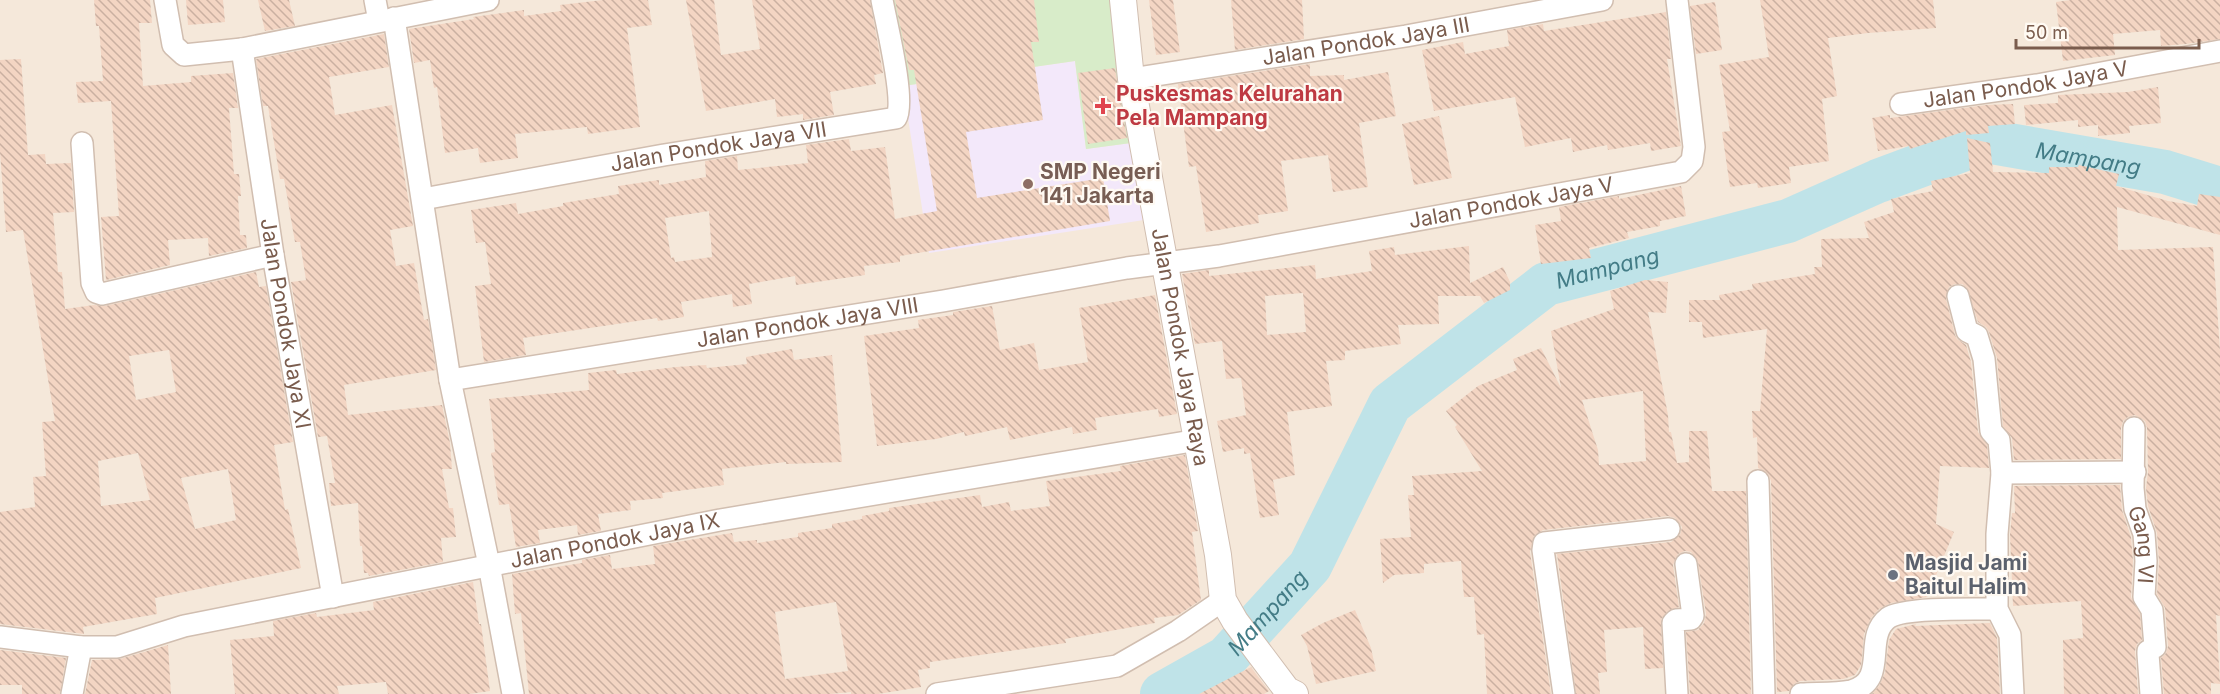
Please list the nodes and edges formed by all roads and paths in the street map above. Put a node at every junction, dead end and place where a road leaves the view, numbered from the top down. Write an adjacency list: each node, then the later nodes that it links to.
1 (165, 0): 9 (street)
2 (375, 0): 8 (street)
3 (488, 0): 8 (street)
4 (882, 0): 14 (street, Jalan Pondok Jaya VII)
5 (1122, 0): 11 (street, Jalan Pondok Jaya Raya)
6 (1602, 0): 11 (street, Jalan Pondok Jaya III)
7 (1677, 0): 16 (street, Jalan Pondok Jaya V)
8 (386, 20): 9 (street); 14 (street)
9 (243, 49): 15 (street, Jalan Pondok Jaya XI)
10 (2220, 51): 12 (street, Jalan Pondok Jaya V)
11 (1131, 79): 16 (street, Jalan Pondok Jaya Raya)
12 (1901, 104)
13 (82, 143): 15 (street)
14 (423, 199): 18 (street)
15 (273, 255): 27 (street, Jalan Pondok Jaya XI)
16 (1164, 263): 18 (street, Jalan Pondok Jaya VIII); 20 (street, Jalan Pondok Jaya Raya)
17 (1958, 296): 22 (street)
18 (450, 380): 26 (street)
19 (2134, 428): 21 (street, Gang VI)
20 (1198, 440): 26 (street, Jalan Pondok Jaya IX); 29 (street, Jalan Pondok Jaya Raya)
21 (2135, 472): 22 (street); 41 (street, Gang VI)
22 (2002, 473): 28 (street)
23 (1758, 481): 38 (street)
24 (1669, 529): 36 (street)
25 (1686, 564): 37 (street)
26 (489, 565): 27 (street, Jalan Pondok Jaya IX); 33 (street)
27 (333, 597): 31 (street, Jalan Pondok Jaya IX)
28 (1997, 609): 39 (street); 40 (street)
29 (1229, 610): 34 (street); 35 (street)
30 (0, 637): 31 (street, Jalan Pondok Jaya IX)
31 (81, 647): 32 (street)
32 (72, 694)
33 (513, 694)
34 (937, 694)
35 (1295, 694)
36 (1564, 694)
37 (1677, 694)
38 (1764, 694)
39 (1801, 694)
40 (2013, 694)
41 (2151, 694)

